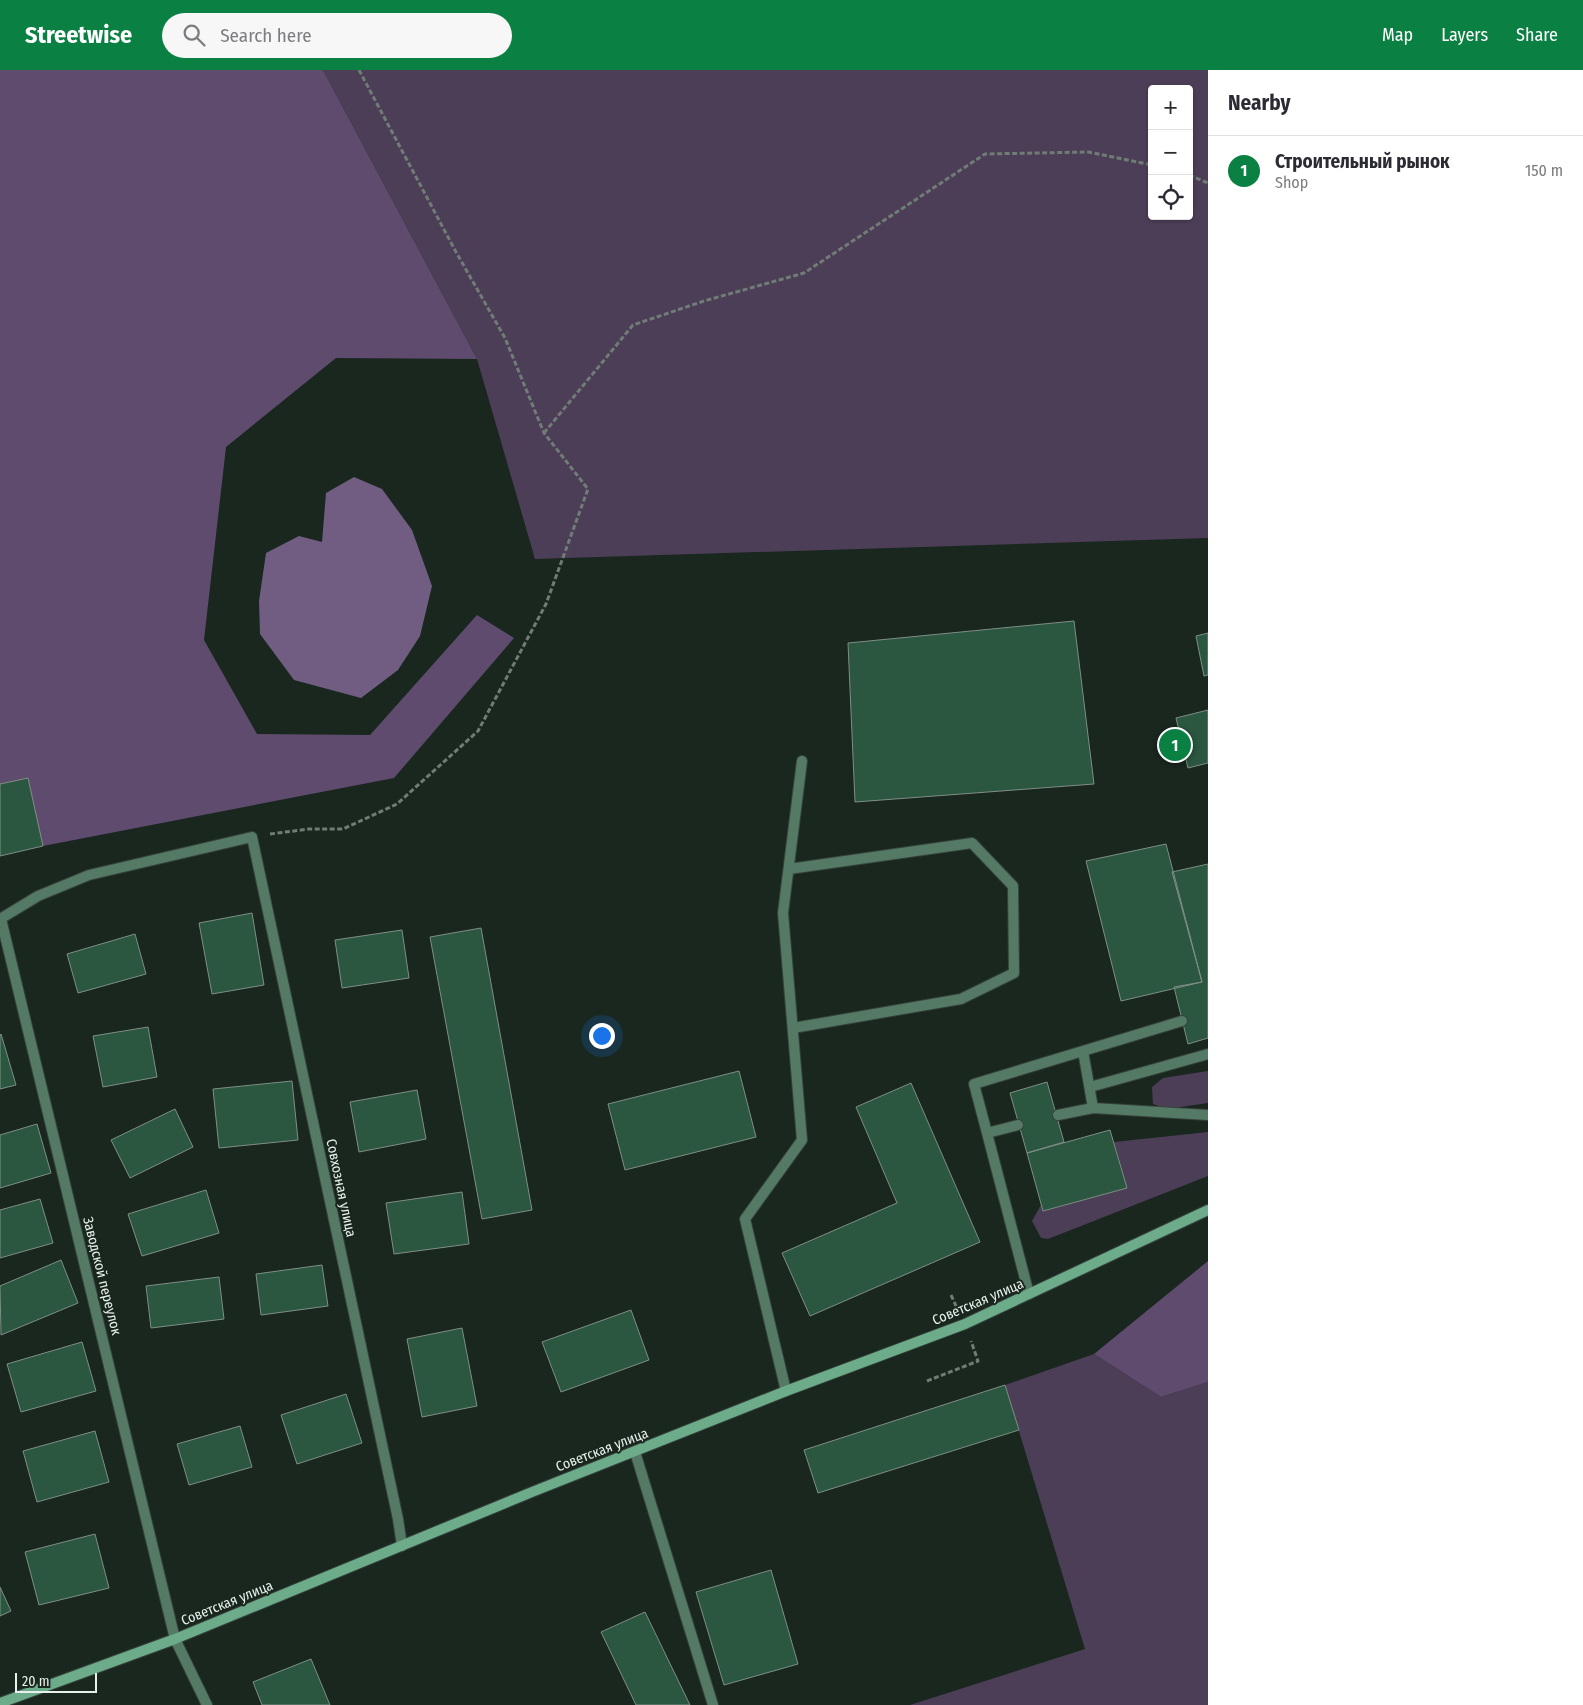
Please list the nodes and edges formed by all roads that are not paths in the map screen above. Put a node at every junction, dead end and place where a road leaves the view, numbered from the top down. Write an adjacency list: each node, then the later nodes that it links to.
1 (802, 761): 2 (street)
2 (789, 868): 5 (street); 5 (street)
3 (1, 919): 18 (street, Совхозная улица); 19 (street, Заводской переулок)
4 (1182, 1020): 6 (street)
5 (793, 1028): 16 (street)
6 (1083, 1051): 8 (street); 13 (street)
7 (1208, 1054): 8 (street)
8 (1090, 1088): 9 (street)
9 (1094, 1108): 10 (street); 11 (street)
10 (1058, 1115)
11 (1208, 1115)
12 (1018, 1125): 13 (street)
13 (987, 1133): 15 (street)
14 (1208, 1210): 15 (main road, Советская улица)
15 (1029, 1294): 16 (main road, Советская улица)
16 (786, 1391): 17 (main road, Советская улица)
17 (635, 1452): 18 (main road, Советская улица); 22 (street)
18 (402, 1546): 19 (main road, Советская улица)
19 (175, 1640): 20 (main road, Советская улица); 21 (street, Заводской переулок)
20 (0, 1703)
21 (207, 1705)
22 (712, 1705)

